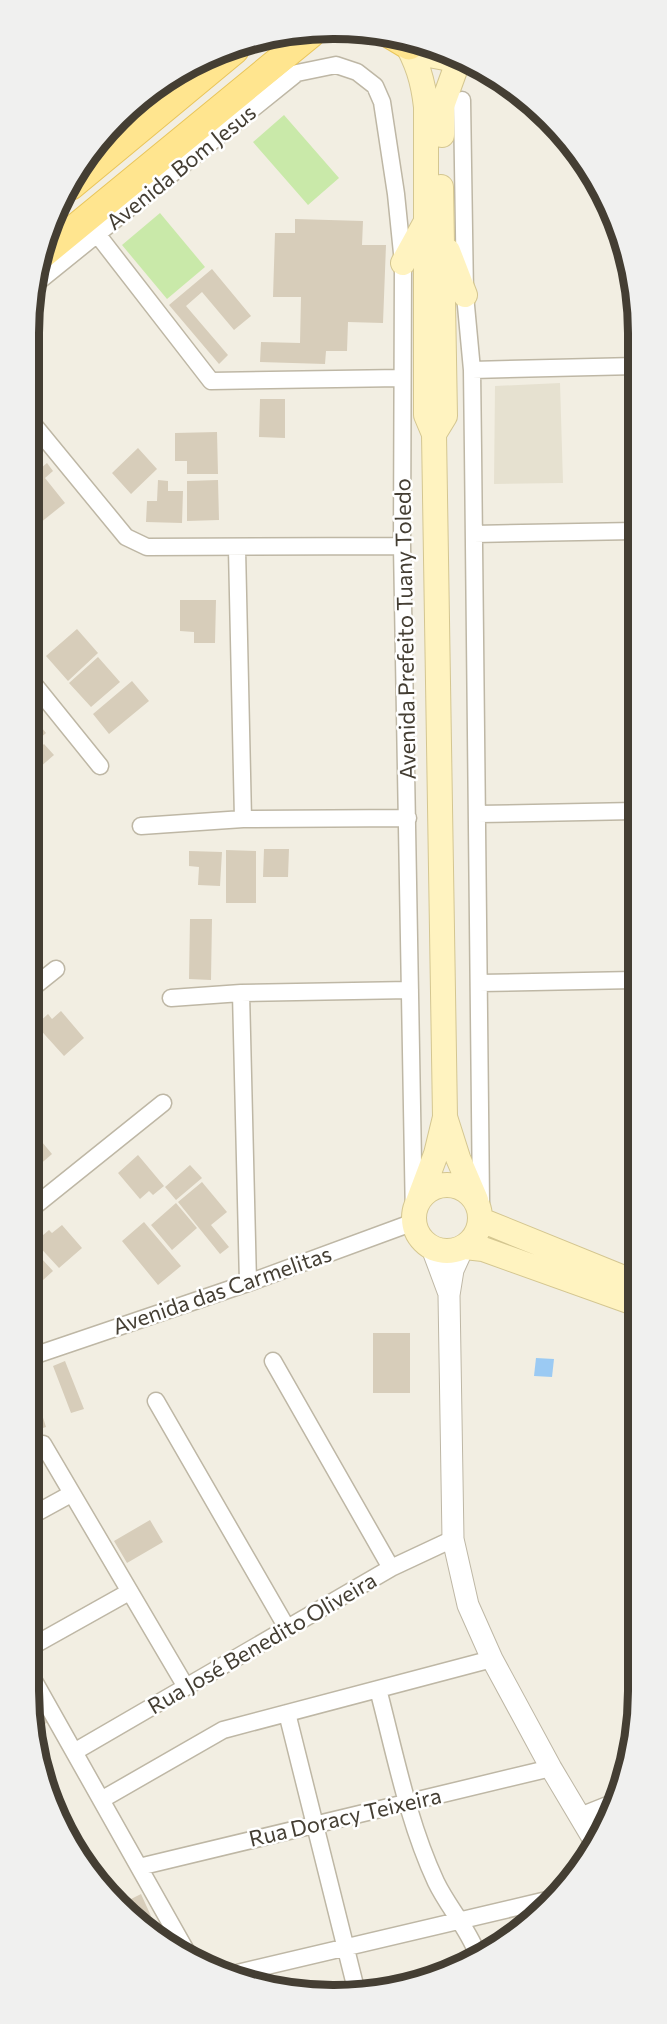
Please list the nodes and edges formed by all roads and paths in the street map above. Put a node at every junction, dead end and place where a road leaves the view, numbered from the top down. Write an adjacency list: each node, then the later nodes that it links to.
1 (302, 41): 11 (main road)
2 (407, 48): 8 (main road)
3 (224, 60): 7 (main road)
4 (336, 65): 10 (street, Avenida Bom Jesus); 12 (street, Avenida Prefeito Tuany Toledo)
5 (457, 66): 8 (main road)
6 (462, 100): 14 (street)
7 (87, 173)
8 (433, 189): 9 (main road, Avenida Prefeito Tuany Toledo)
9 (434, 231): 12 (main road); 14 (main road); 38 (main road, Avenida Prefeito Tuany Toledo)
10 (97, 234): 13 (street, Avenida Bom Jesus); 17 (street)
11 (53, 246)
12 (403, 263): 17 (street, Avenida Prefeito Tuany Toledo)
13 (45, 276)
14 (465, 295): 16 (street)
15 (628, 366): 16 (street)
16 (472, 370): 20 (street)
17 (401, 378): 21 (street, Avenida Prefeito Tuany Toledo)
18 (39, 431): 22 (street)
19 (628, 531): 20 (street)
20 (474, 534): 26 (street)
21 (402, 546): 22 (street); 27 (street, Avenida Prefeito Tuany Toledo)
22 (237, 549): 28 (street)
23 (39, 690): 24 (street)
24 (100, 766)
25 (628, 811): 26 (street)
26 (478, 814): 33 (street)
27 (408, 818): 28 (street); 34 (street, Avenida Prefeito Tuany Toledo)
28 (243, 819): 29 (street)
29 (141, 826)
30 (56, 969): 32 (street)
31 (628, 980): 33 (street)
32 (39, 983)
33 (479, 983): 40 (street)
34 (410, 990): 35 (street); 41 (street, Avenida Prefeito Tuany Toledo)
35 (241, 993): 36 (street); 45 (street)
36 (171, 998)
37 (163, 1103): 39 (street)
38 (445, 1117): 40 (main road, Avenida Prefeito Tuany Toledo); 41 (main road, Avenida Prefeito Tuany Toledo)
39 (39, 1202)
40 (479, 1212): 41 (main road); 42 (main road); 44 (main road)
41 (415, 1214): 43 (main road); 45 (street, Avenida das Carmelitas)
42 (464, 1247): 43 (main road); 46 (street); 47 (main road)
43 (432, 1248): 46 (street)
44 (628, 1279)
45 (248, 1283): 48 (street, Avenida das Carmelitas)
46 (449, 1295): 54 (street)
47 (628, 1301)
48 (39, 1354)
49 (273, 1361): 55 (street)
50 (156, 1401): 57 (street)
51 (43, 1444): 52 (street)
52 (71, 1494): 53 (street); 56 (street)
53 (39, 1512)
54 (453, 1539): 55 (street, Rua José Benedito Oliveira); 59 (street)
55 (392, 1568): 57 (street, Rua José Benedito Oliveira)
56 (129, 1592): 58 (street); 60 (street)
57 (287, 1628): 60 (street, Rua José Benedito Oliveira)
58 (39, 1642)
59 (492, 1659): 62 (street); 65 (street)
60 (186, 1687): 64 (street, Rua José Benedito Oliveira)
61 (39, 1689): 64 (street)
62 (378, 1689): 63 (street); 67 (street)
63 (287, 1713): 66 (street); 70 (street)
64 (75, 1752): 66 (street)
65 (551, 1768): 67 (street, Rua Doracy Teixeira); 69 (street)
66 (101, 1800): 72 (street)
67 (407, 1802): 70 (street, Rua Doracy Teixeira); 74 (street)
68 (605, 1806): 69 (street)
69 (580, 1816): 71 (street)
70 (315, 1824): 72 (street, Rua Doracy Teixeira); 76 (street)
71 (591, 1835)
72 (139, 1867): 75 (street)
73 (539, 1902): 74 (street)
74 (458, 1920): 76 (street); 77 (street)
75 (182, 1943)
76 (345, 1948): 78 (street); 79 (street)
77 (475, 1949)
78 (245, 1971)
79 (355, 1984)

